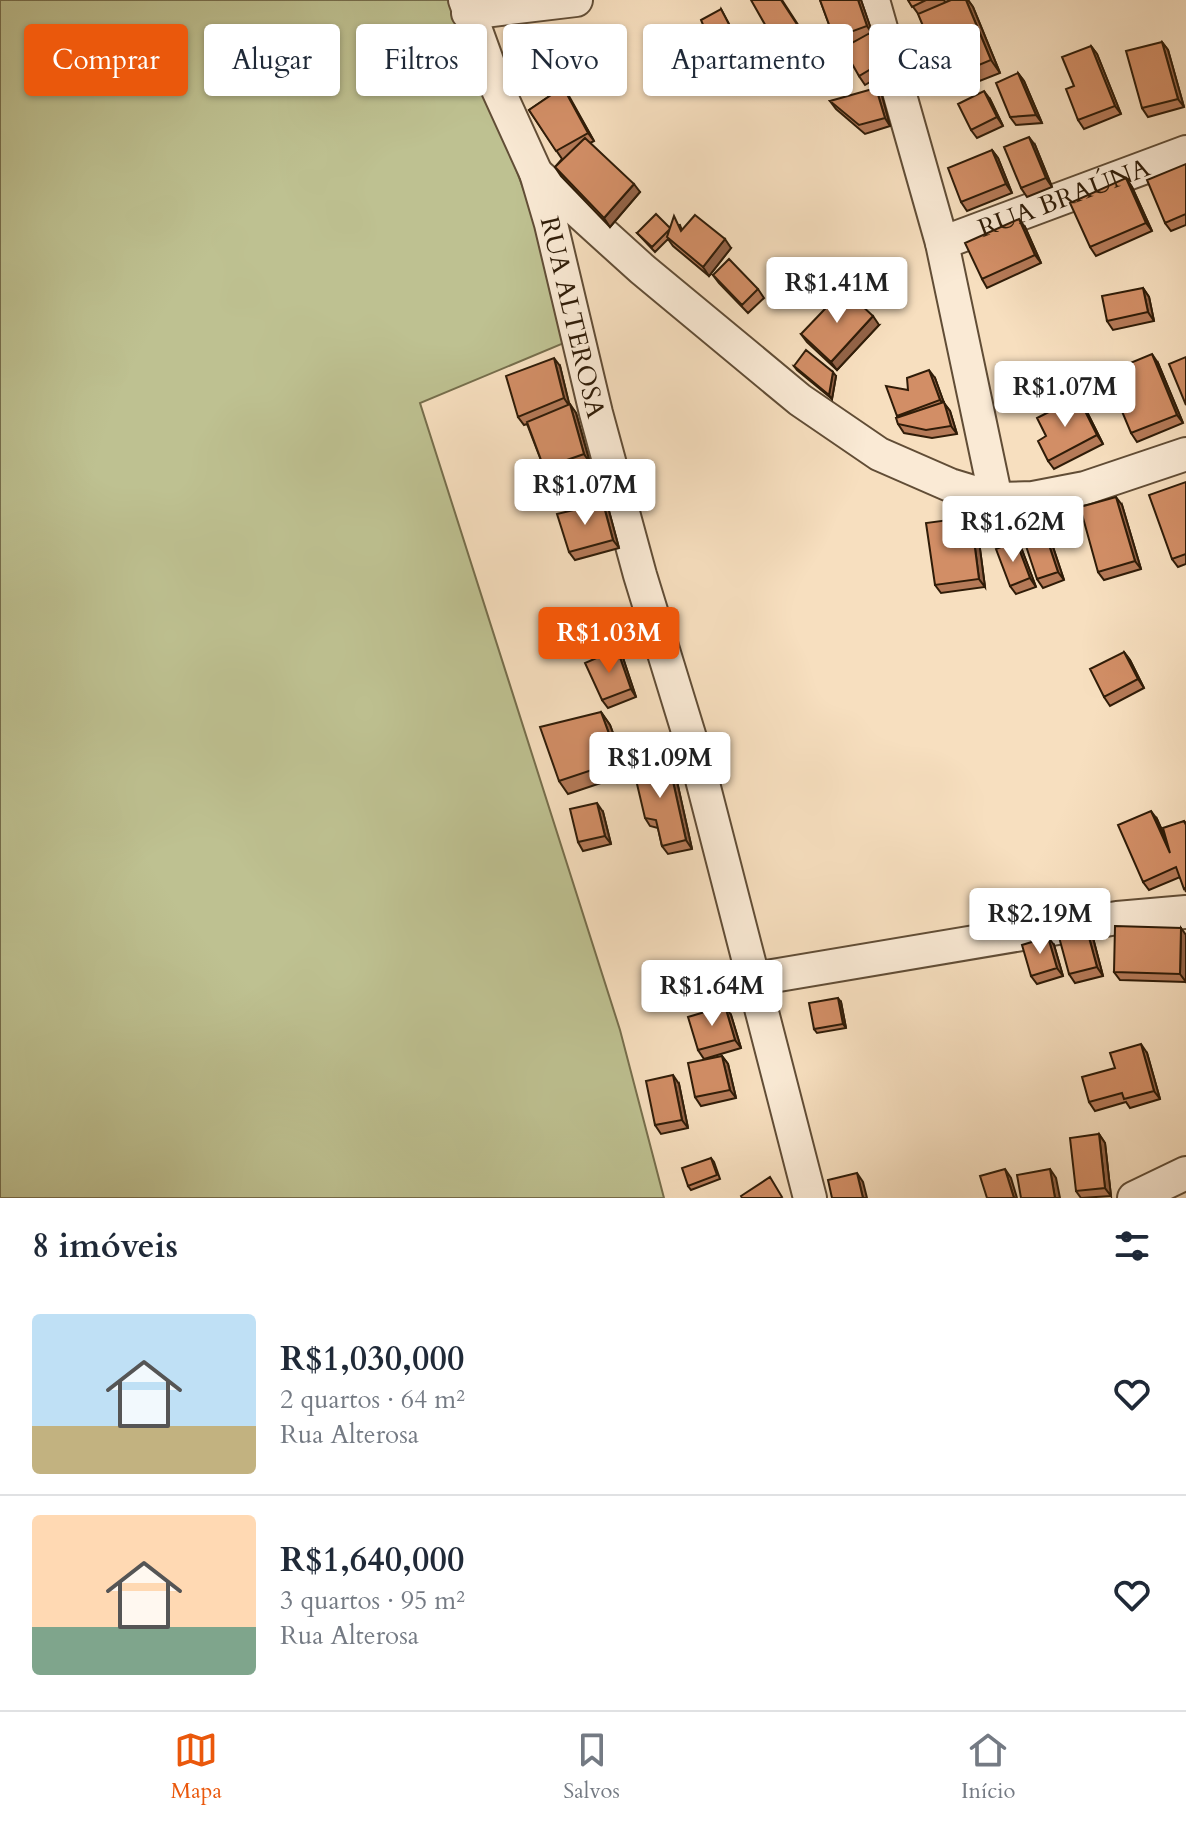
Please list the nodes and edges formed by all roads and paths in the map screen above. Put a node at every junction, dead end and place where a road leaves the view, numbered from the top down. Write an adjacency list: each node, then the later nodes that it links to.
1 (576, 0): 3 (street)
2 (873, 0): 6 (street)
3 (467, 6): 5 (street, RUA ALTEROSA)
4 (1186, 152): 6 (street, RUA BRAÚNA)
5 (536, 173): 8 (street); 10 (street, RUA ALTEROSA)
6 (942, 243): 8 (street)
7 (1186, 454): 8 (street)
8 (996, 499)
9 (1186, 912): 10 (street)
10 (754, 979): 12 (street, RUA ALTEROSA)
11 (1186, 1173): 13 (street)
12 (810, 1198)
13 (1134, 1198)

